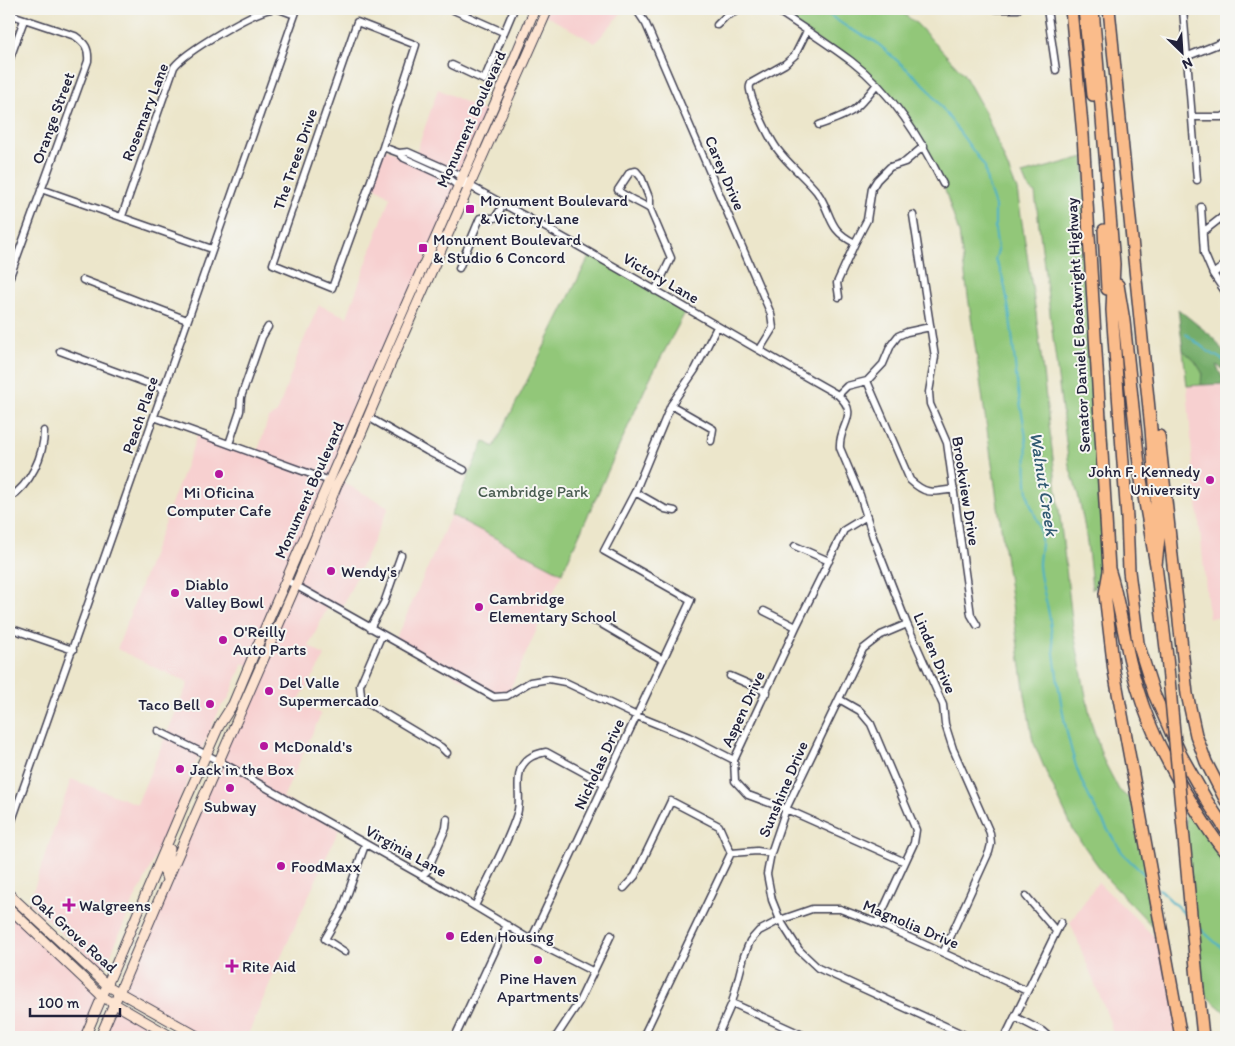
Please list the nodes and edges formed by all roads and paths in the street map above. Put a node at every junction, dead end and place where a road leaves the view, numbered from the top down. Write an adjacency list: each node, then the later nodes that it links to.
1 (271, 9): 47 (street, Rosemary Lane)
2 (279, 9): 18 (street)
3 (451, 9): 23 (street)
4 (514, 9): 23 (street)
5 (535, 9): 36 (main road, Monument Boulevard)
6 (548, 9): 40 (main road, Monument Boulevard)
7 (636, 9): 66 (street, Carey Drive)
8 (742, 9): 21 (street)
9 (775, 9): 22 (street)
10 (996, 9): 11 (street)
11 (1018, 9)
12 (1047, 9): 28 (street)
13 (1071, 9): 88 (highway, Senator Daniel E Boatwright Highway)
14 (1084, 9): 61 (highway)
15 (1093, 9): 51 (highway)
16 (1109, 9): 60 (highway)
17 (1183, 9): 25 (street)
18 (296, 12): 50 (street, Peach Place)
19 (9, 14): 20 (street, Orange Street)
20 (24, 20): 26 (street); 41 (street, Orange Street)
21 (717, 25)
22 (807, 31): 29 (street); 49 (street)
23 (503, 32): 27 (street)
24 (1226, 41): 25 (street)
25 (1188, 56): 31 (street)
26 (9, 61)
27 (452, 65)
28 (1056, 70)
29 (876, 84): 32 (street); 33 (street)
30 (1226, 115): 31 (street)
31 (1192, 117): 37 (street)
32 (819, 125)
33 (924, 146): 38 (street); 49 (street)
34 (383, 147): 34 (street, The Trees Drive); 35 (street)
35 (398, 153): 36 (street); 39 (street)
36 (462, 176): 39 (main road, Monument Boulevard); 40 (street)
37 (1197, 180)
38 (943, 184)
39 (458, 186): 40 (street); 78 (main road, Monument Boulevard)
40 (470, 186): 42 (street, Victory Lane); 72 (main road, Monument Boulevard)
41 (42, 188): 47 (street); 55 (street, Orange Street)
42 (504, 204): 53 (street); 57 (street, Victory Lane)
43 (1201, 207): 48 (street)
44 (650, 209): 44 (street); 57 (street)
45 (1226, 214): 48 (street)
46 (913, 215): 64 (street, Brookview Drive)
47 (122, 216): 50 (street)
48 (1203, 232): 54 (street)
49 (854, 243): 59 (street)
50 (212, 249): 62 (street, Peach Place)
51 (1114, 264): 61 (highway); 87 (highway)
52 (1226, 264): 54 (street)
53 (459, 268)
54 (1213, 274): 58 (street)
55 (9, 279)
56 (83, 280): 62 (street)
57 (655, 291): 63 (street, Victory Lane)
58 (1226, 293)
59 (839, 297)
60 (1139, 306): 87 (highway); 112 (highway)
61 (1112, 310): 117 (highway)
62 (187, 320): 69 (street, Peach Place)
63 (717, 327): 66 (street, Victory Lane); 71 (street)
64 (930, 327): 68 (street); 79 (street, Brookview Drive)
65 (268, 328): 76 (street)
66 (760, 350): 70 (street, Victory Lane)
67 (60, 351): 69 (street)
68 (867, 381): 70 (street); 79 (street)
69 (163, 389): 73 (street, Peach Place)
70 (838, 395): 83 (street, Linden Drive)
71 (671, 405): 75 (street); 80 (street)
72 (368, 417): 77 (street); 90 (main road, Monument Boulevard)
73 (154, 418): 76 (street); 99 (street, Peach Place)
74 (44, 431): 81 (street)
75 (711, 441)
76 (229, 444): 78 (street)
77 (464, 470)
78 (330, 481): 89 (main road, Monument Boulevard)
79 (954, 489): 94 (street, Brookview Drive)
80 (635, 492): 82 (street); 100 (street, Nicholas Drive)
81 (9, 498)
82 (675, 511)
83 (866, 516): 86 (street, Aspen Drive); 93 (street, Linden Drive)
84 (794, 546): 86 (street)
85 (401, 555): 97 (street)
86 (829, 561): 95 (street, Aspen Drive)
87 (1156, 565): 162 (highway, bridge)
88 (1109, 569): 121 (highway, Senator Daniel E Boatwright Highway); 161 (highway)
89 (286, 580): 90 (street); 107 (main road, Monument Boulevard)
90 (296, 585): 97 (street); 109 (main road, Monument Boulevard)
91 (764, 611): 95 (street)
92 (581, 618): 100 (street)
93 (907, 624): 103 (street, Sunshine Drive); 139 (street, Linden Drive)
94 (977, 624)
95 (796, 627): 102 (street, Aspen Drive)
96 (9, 628): 99 (street)
97 (370, 628): 98 (street)
98 (382, 634): 104 (street); 106 (street)
99 (73, 650): 116 (street, Peach Place)
100 (663, 660): 104 (street, Nicholas Drive)
101 (730, 676): 102 (street)
102 (766, 692): 108 (street, Aspen Drive)
103 (839, 699): 113 (street, Sunshine Drive); 123 (street)
104 (637, 716): 108 (street); 110 (street, Nicholas Drive)
105 (158, 731): 107 (street, Virginia Lane)
106 (447, 753)
107 (207, 755): 109 (street, Virginia Lane); 111 (main road, Monument Boulevard)
108 (734, 760): 113 (street, Aspen Drive)
109 (219, 761): 115 (main road, Monument Boulevard); 119 (street, Virginia Lane)
110 (605, 784): 129 (street); 137 (street, Nicholas Drive)
111 (185, 802): 115 (main road); 118 (main road, Monument Boulevard)
112 (1226, 802)
113 (786, 809): 122 (street, Sunshine Drive); 123 (street, Aspen Drive)
114 (447, 820): 124 (street)
115 (191, 825): 125 (main road, Monument Boulevard)
116 (9, 829)
117 (1226, 830)
118 (172, 834): 125 (main road); 141 (main road, Monument Boulevard)
119 (365, 845): 124 (street, Virginia Lane); 138 (street)
120 (731, 853): 122 (street); 126 (street); 155 (street)
121 (1226, 853)
122 (771, 854): 131 (street, Sunshine Drive)
123 (905, 862): 133 (street)
124 (422, 876): 129 (street, Virginia Lane)
125 (167, 880): 143 (main road, Monument Boulevard)
126 (624, 888)
127 (9, 894): 141 (main road, Oak Grove Road)
128 (1026, 896): 135 (street)
129 (476, 906): 134 (street, Virginia Lane)
130 (9, 908): 144 (main road, Oak Grove Road)
131 (780, 920): 133 (street, Magnolia Drive); 145 (street); 158 (street, Sunshine Drive)
132 (1061, 922): 135 (street)
133 (876, 923): 139 (street, Magnolia Drive)
134 (507, 925): 137 (street, Virginia Lane); 153 (street)
135 (1056, 932): 142 (street)
136 (611, 934): 140 (street)
137 (531, 940): 140 (street, Virginia Lane)
138 (345, 952)
139 (943, 953): 142 (street, Magnolia Drive)
140 (592, 971): 154 (street)
141 (108, 986): 143 (main road, Oak Grove Road); 144 (main road, Monument Boulevard)
142 (1027, 991): 147 (street)
143 (120, 992): 146 (main road, Monument Boulevard); 152 (main road, Oak Grove Road)
144 (103, 997): 146 (main road, Oak Grove Road); 149 (main road, Monument Boulevard)
145 (732, 1003): 148 (street); 156 (street)
146 (114, 1005): 150 (main road, Monument Boulevard); 151 (main road, Oak Grove Road)
147 (1015, 1017): 159 (street); 160 (street)
148 (795, 1035): 157 (street)
149 (85, 1037)
150 (100, 1037)
151 (172, 1037)
152 (199, 1037)
153 (455, 1037)
154 (556, 1037)
155 (643, 1037)
156 (717, 1037)
157 (807, 1037)
158 (969, 1037)
159 (1005, 1037)
160 (1049, 1037)
161 (1181, 1037)
162 (1203, 1037)

